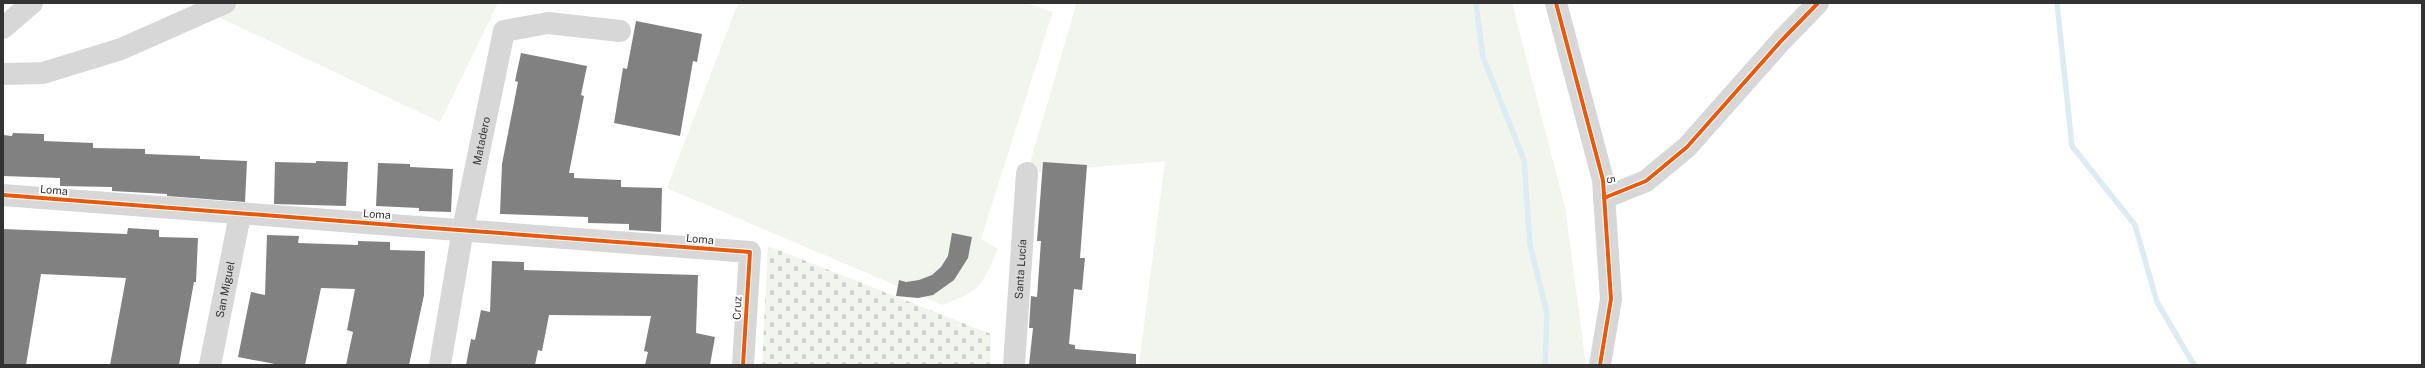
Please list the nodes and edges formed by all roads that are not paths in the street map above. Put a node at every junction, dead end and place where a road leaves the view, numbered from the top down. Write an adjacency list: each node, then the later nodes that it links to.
1 (32, 3): 5 (street)
2 (225, 3): 7 (street)
3 (1556, 3): 10 (street, 5)
4 (1818, 3): 10 (street)
5 (3, 28)
6 (620, 31): 12 (street, Matadero)
7 (3, 74)
8 (1027, 173): 17 (street, Santa Lucía)
9 (3, 195): 11 (street, Loma)
10 (1604, 198): 18 (street, 5)
11 (240, 215): 12 (street, Loma); 14 (street, San Miguel)
12 (463, 229): 13 (street, Loma); 15 (street, Matadero)
13 (750, 252): 16 (street, Cruz)
14 (210, 365)
15 (440, 365)
16 (743, 365)
17 (1014, 365)
18 (1600, 365)

